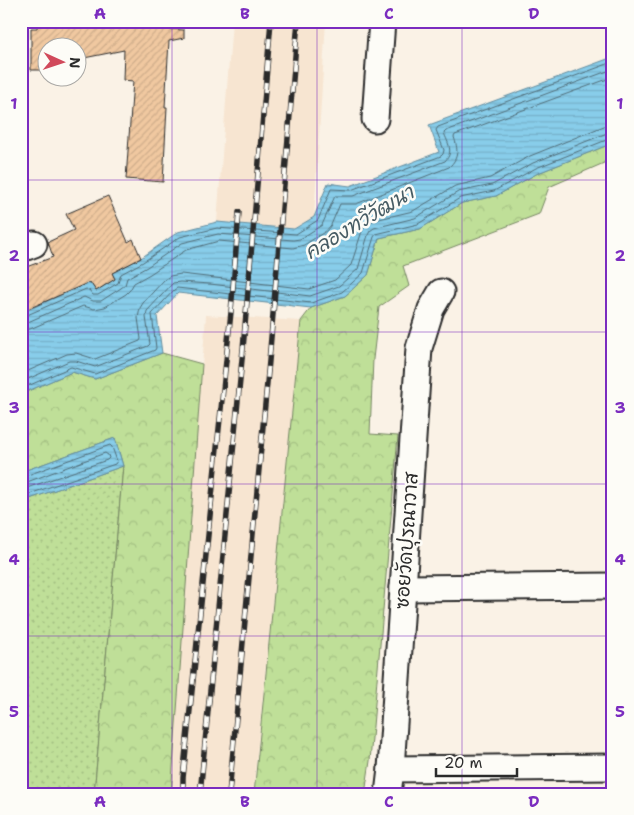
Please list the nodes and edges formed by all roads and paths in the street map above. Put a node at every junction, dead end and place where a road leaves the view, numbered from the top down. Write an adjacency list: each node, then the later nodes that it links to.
1 (382, 21): 2 (street)
2 (375, 119)
3 (441, 292): 5 (street, ซอยวัดปุรณาวาส)
4 (613, 586): 5 (street)
5 (403, 588): 7 (street, ซอยวัดปุรณาวาส)
6 (613, 767): 7 (street)
7 (391, 769): 8 (street, ซอยวัดปุรณาวาส)
8 (388, 794)

